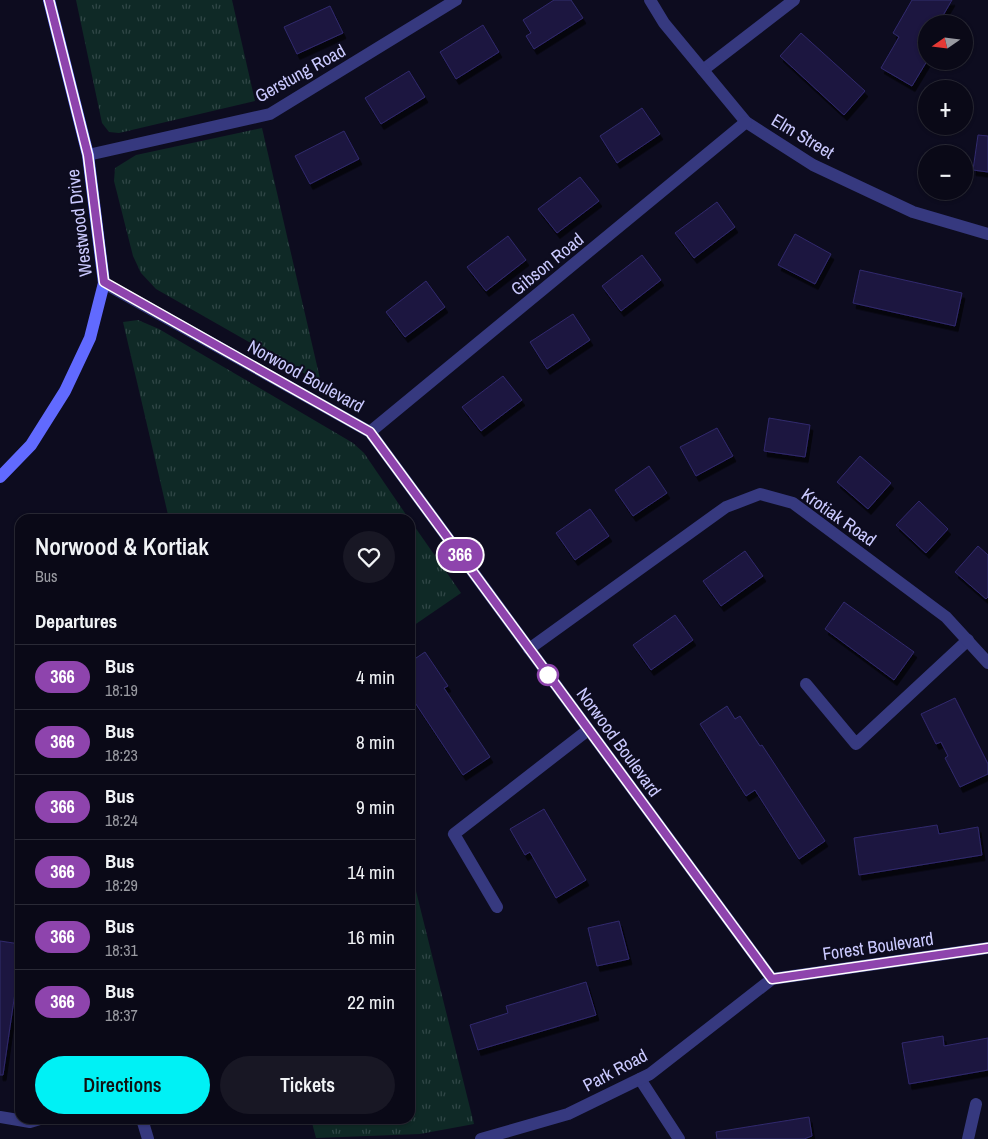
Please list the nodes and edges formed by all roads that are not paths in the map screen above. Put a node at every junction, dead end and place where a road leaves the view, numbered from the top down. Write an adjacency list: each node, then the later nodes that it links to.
1 (49, 0): 7 (street, Westwood Drive)
2 (456, 0): 7 (street, Gerstung Road)
3 (650, 0): 5 (street, Elm Street)
4 (794, 0): 5 (street)
5 (703, 70): 6 (street, Elm Street)
6 (746, 122): 8 (street, Elm Street); 10 (street, Gibson Road)
7 (88, 155): 9 (street, Westwood Drive)
8 (988, 234)
9 (104, 282): 10 (street, Norwood Boulevard); 11 (street, Westwood Drive)
10 (370, 432): 13 (street, Norwood Boulevard)
11 (0, 477)
12 (968, 640): 13 (street, Krotiak Road); 14 (street, Krotiak Road); 15 (street)
13 (529, 649): 16 (street, Norwood Boulevard)
14 (988, 663)
15 (806, 684)
16 (588, 730): 17 (street); 19 (street, Norwood Boulevard)
17 (497, 907)
18 (988, 948): 19 (street, Forest Boulevard)
19 (772, 979): 20 (street, Park Road)
20 (640, 1079): 26 (street, Park Road); 27 (street)
21 (976, 1104): 28 (street)
22 (0, 1117): 23 (street)
23 (15, 1120)
24 (144, 1124): 25 (street)
25 (148, 1139)
26 (484, 1139)
27 (679, 1139)
28 (968, 1139)

